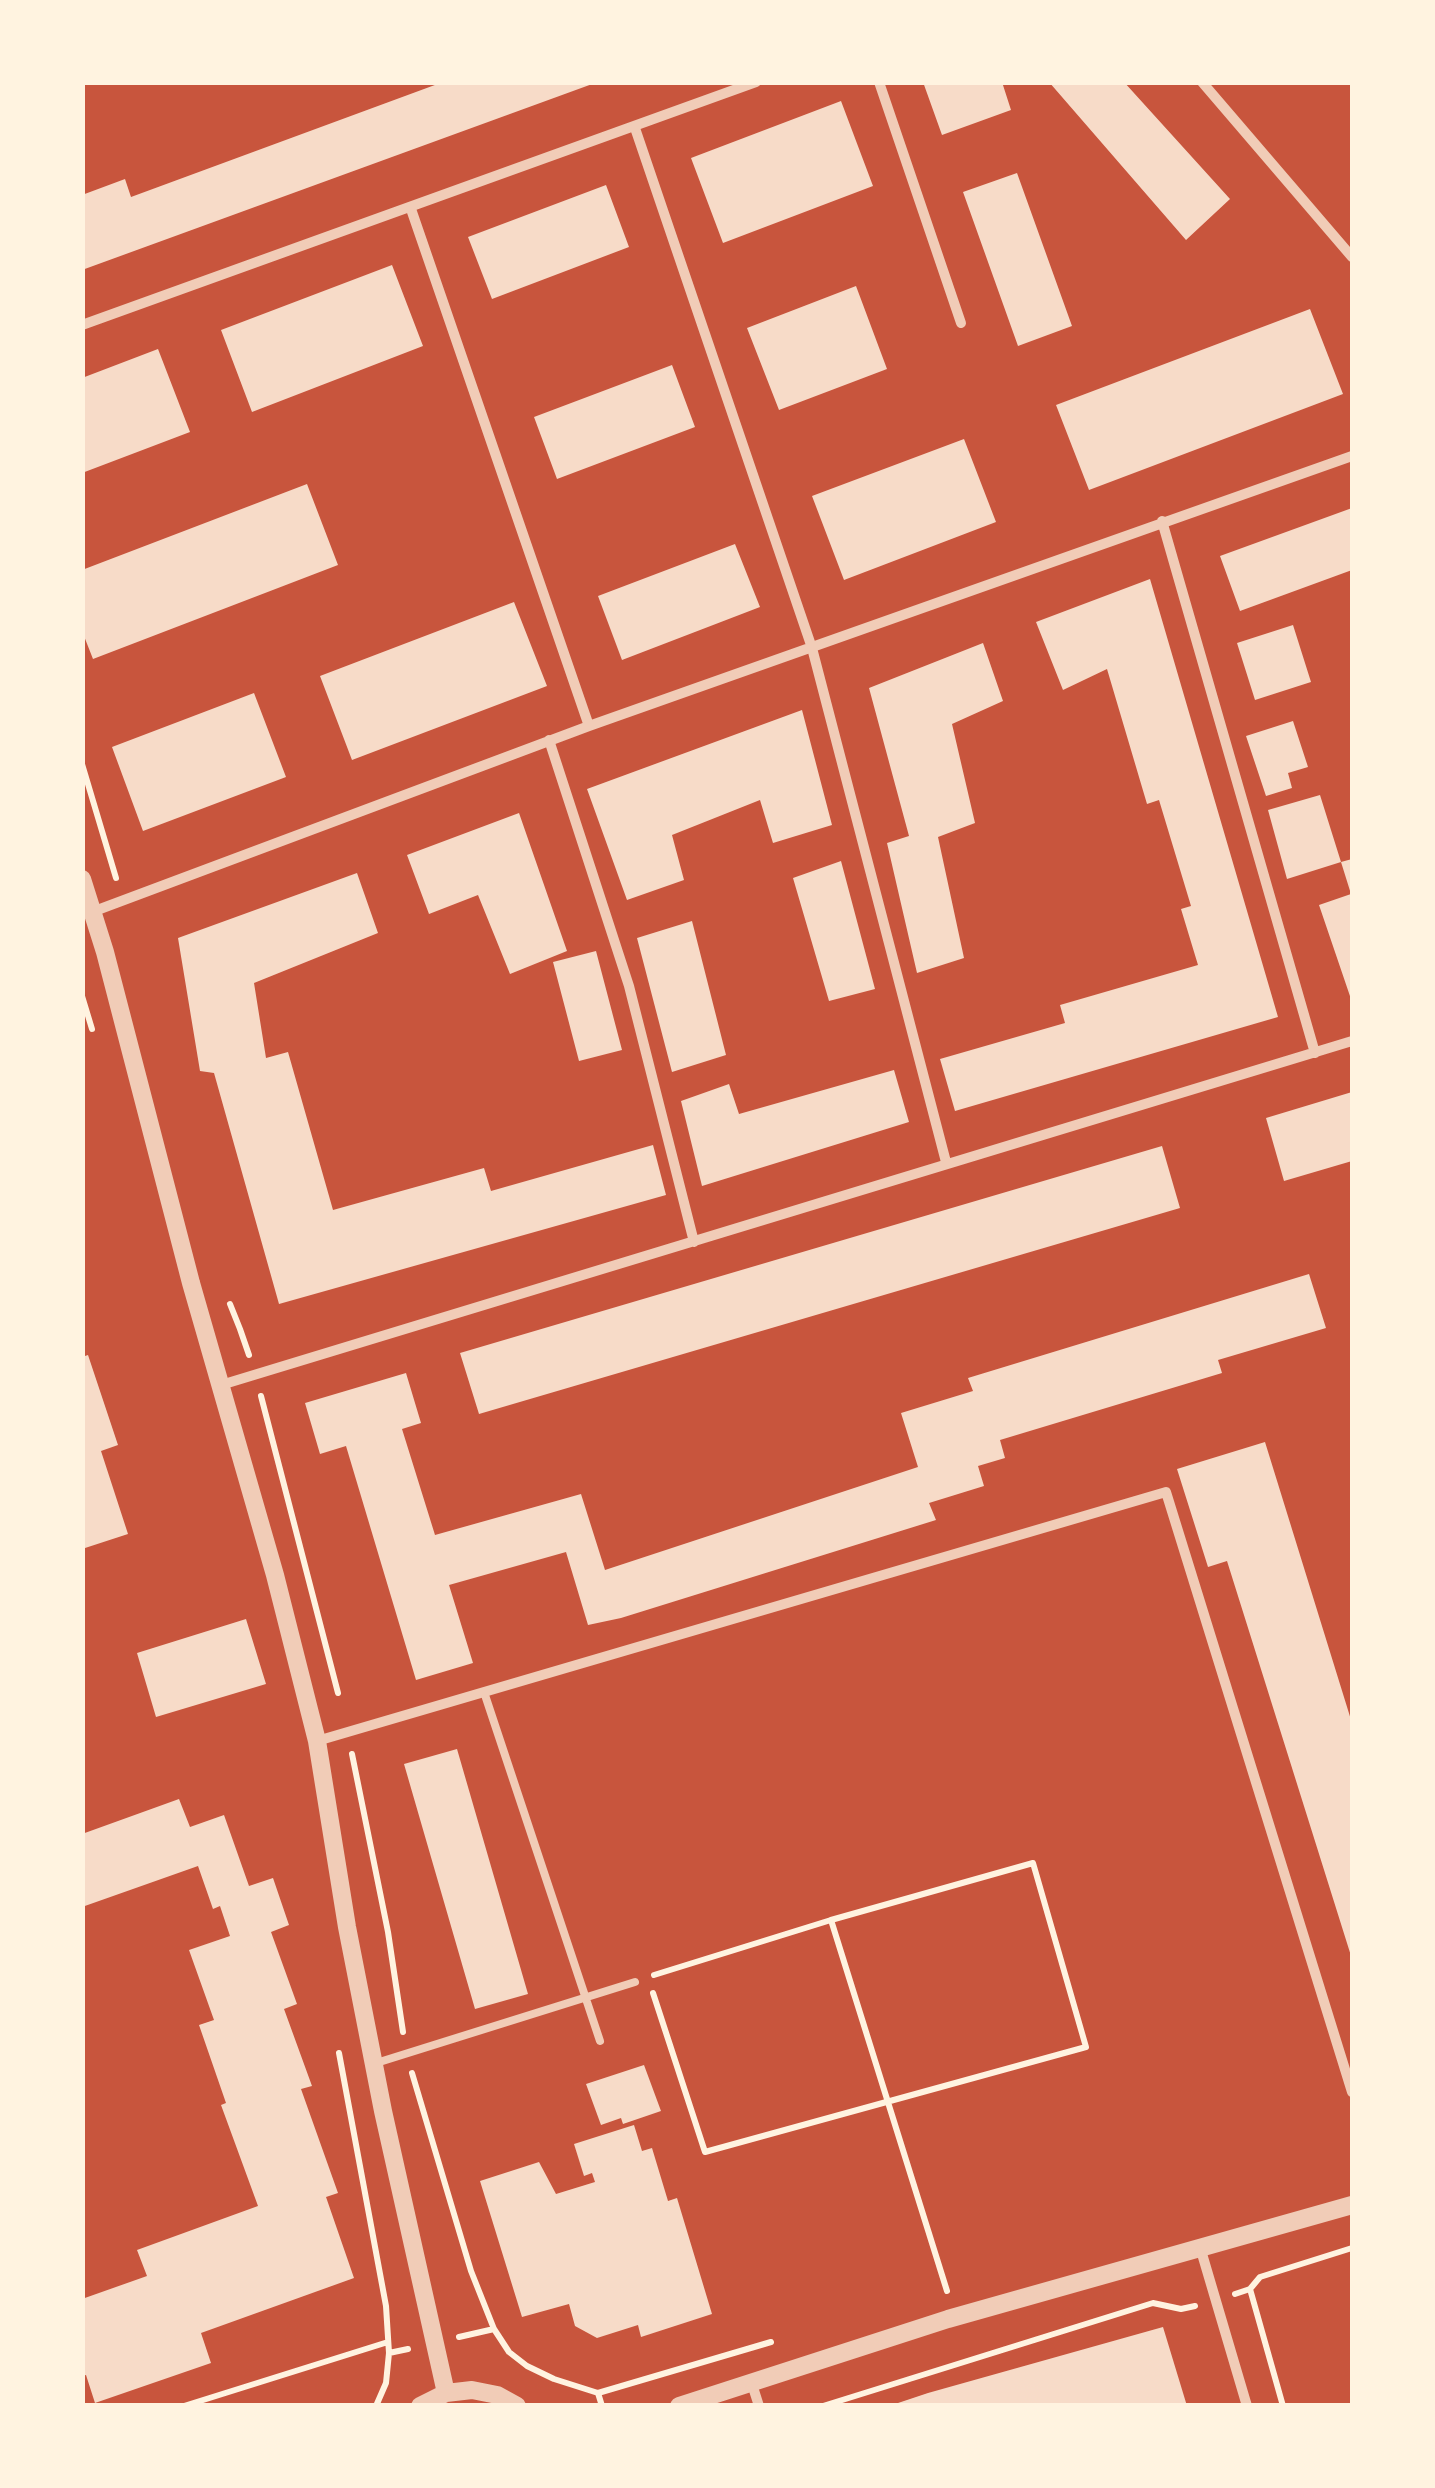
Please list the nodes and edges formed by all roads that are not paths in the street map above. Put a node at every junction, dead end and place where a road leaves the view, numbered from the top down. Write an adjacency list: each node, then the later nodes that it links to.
1 (756, 82): 4 (street)
2 (879, 82): 7 (street)
3 (1202, 82): 6 (street)
4 (635, 128): 5 (street); 11 (street)
5 (411, 209): 8 (street); 12 (street)
6 (1352, 256)
7 (961, 324)
8 (82, 325)
9 (1352, 456): 10 (street)
10 (1162, 521): 11 (street); 17 (street)
11 (812, 648): 12 (street); 18 (street)
12 (589, 726): 13 (street)
13 (548, 740): 15 (street); 19 (street)
14 (82, 879): 15 (street)
15 (92, 912): 20 (street)
16 (1352, 1042): 17 (street)
17 (1315, 1052): 18 (street)
18 (946, 1162): 19 (street)
19 (694, 1242): 20 (street)
20 (221, 1385): 22 (street)
21 (484, 1692): 22 (street); 24 (lane); 27 (street)
22 (317, 1741): 26 (street)
23 (635, 1982): 24 (lane)
24 (586, 1997): 25 (lane); 26 (lane)
25 (600, 2041)
26 (374, 2064): 31 (street)
27 (1352, 2092)
28 (1352, 2205): 29 (street)
29 (1200, 2247): 30 (street); 36 (street)
30 (750, 2380): 34 (street); 35 (street)
31 (446, 2392): 32 (street); 33 (street)
32 (420, 2406)
33 (517, 2406)
34 (678, 2406)
35 (759, 2406)
36 (1248, 2406)

